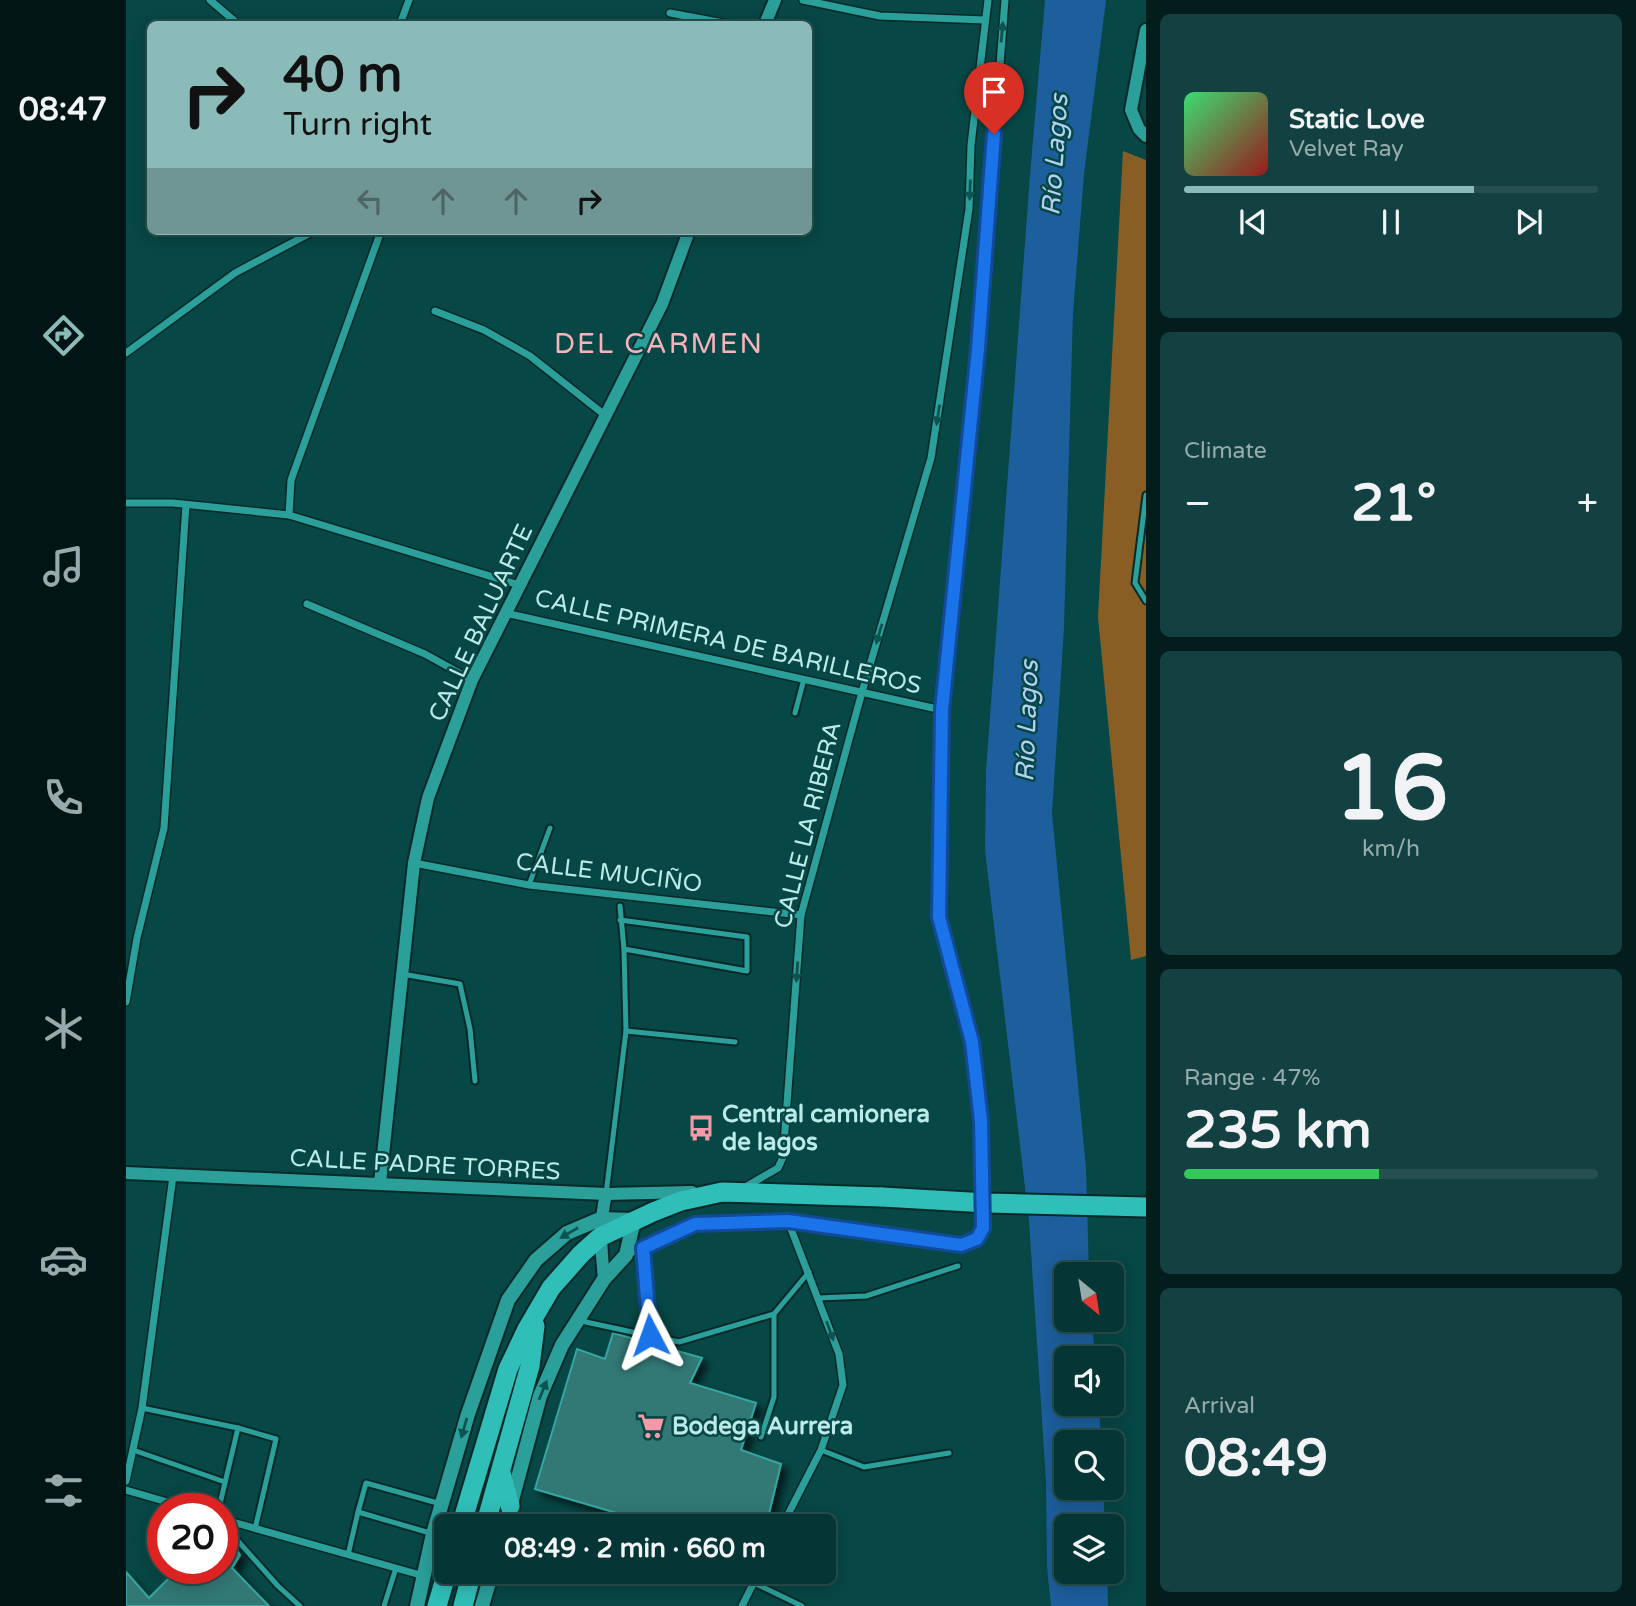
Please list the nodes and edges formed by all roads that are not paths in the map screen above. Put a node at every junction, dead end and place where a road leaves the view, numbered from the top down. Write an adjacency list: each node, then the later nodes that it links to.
1 (210, 0): 9 (street)
2 (409, 0): 10 (street)
3 (775, 0): 12 (street)
4 (803, 0): 8 (street)
5 (988, 0): 8 (street, CALLE LA RIBERA)
6 (1005, 0): 32 (street, one-way to 6)
7 (670, 13): 11 (street)
8 (985, 20): 31 (street, CALLE LA RIBERA, one-way to 31)
9 (234, 21)
10 (401, 21)
11 (713, 21)
12 (766, 21)
13 (1146, 30): 14 (street)
14 (1146, 136)
15 (306, 235): 19 (street)
16 (381, 235): 24 (street)
17 (688, 235): 20 (street, CALLE BALUARTE)
18 (435, 311): 20 (street)
19 (126, 353)
20 (606, 416): 25 (street, CALLE BALUARTE)
21 (1146, 495): 26 (lane)
22 (126, 503): 23 (street)
23 (186, 505): 24 (street); 42 (street)
24 (289, 515): 25 (street)
25 (519, 585): 28 (street, CALLE BALUARTE)
26 (1146, 601)
27 (307, 604): 30 (street)
28 (505, 612): 29 (street, CALLE PRIMERA DE BARILLEROS); 30 (street, CALLE BALUARTE)
29 (804, 679): 31 (street, CALLE PRIMERA DE BARILLEROS); 33 (lane)
30 (472, 680): 35 (street, CALLE BALUARTE)
31 (862, 691): 32 (street, CALLE PRIMERA DE BARILLEROS); 38 (street, CALLE LA RIBERA)
32 (942, 710): 53 (street)
33 (795, 713)
34 (550, 828): 36 (lane)
35 (414, 863): 36 (street, CALLE MUCIÑO); 41 (street, CALLE BALUARTE)
36 (529, 885): 38 (street, CALLE MUCIÑO)
37 (620, 906): 39 (lane)
38 (801, 915): 49 (street, CALLE LA RIBERA, one-way to 49)
39 (620, 920): 40 (lane); 40 (lane)
40 (624, 949): 43 (lane)
41 (402, 974): 45 (lane); 48 (street, CALLE BALUARTE)
42 (126, 1002)
43 (626, 1031): 44 (lane); 50 (lane)
44 (735, 1042)
45 (475, 1081)
46 (126, 1173): 47 (street, CALLE PADRE TORRES)
47 (173, 1176): 48 (street, CALLE PADRE TORRES); 65 (street)
48 (380, 1183): 50 (street, CALLE PADRE TORRES)
49 (728, 1193): 50 (street, CALLE PADRE TORRES); 51 (highway, bridge); 52 (highway)
50 (606, 1194): 54 (street)
51 (1146, 1207)
52 (634, 1220): 54 (highway); 56 (main road)
53 (788, 1221): 55 (street); 58 (street)
54 (600, 1228): 59 (street); 61 (highway); 77 (main road, one-way to 77)
55 (643, 1248): 56 (street); 64 (lane)
56 (626, 1255): 59 (main road)
57 (958, 1266): 60 (lane)
58 (809, 1272): 60 (street); 62 (lane)
59 (604, 1279): 63 (main road)
60 (818, 1298): 69 (street, one-way to 69)
61 (536, 1314): 71 (highway); 80 (highway)
62 (774, 1314): 64 (lane); 67 (lane)
63 (578, 1320): 64 (lane); 78 (main road, one-way to 63)
64 (650, 1335)
65 (142, 1408): 66 (lane); 68 (street)
66 (238, 1428): 73 (lane); 85 (lane)
67 (761, 1437)
68 (133, 1450): 72 (street); 73 (lane)
69 (821, 1450): 70 (lane); 83 (street)
70 (949, 1453)
71 (500, 1472): 78 (highway); 81 (highway)
72 (126, 1481)
73 (225, 1482): 75 (lane)
74 (126, 1490): 76 (street)
75 (222, 1493)
76 (147, 1496)
77 (442, 1504): 79 (lane); 86 (main road)
78 (510, 1506): 82 (main road)
79 (358, 1511): 86 (lane); 88 (lane)
80 (465, 1514)
81 (488, 1514)
82 (508, 1514)
83 (788, 1514)
84 (238, 1525): 85 (street)
85 (256, 1529): 88 (street)
86 (433, 1534): 90 (main road)
87 (238, 1540): 96 (lane)
88 (348, 1555): 89 (street)
89 (396, 1568): 90 (street); 97 (lane)
90 (425, 1576): 98 (main road)
91 (443, 1584): 99 (highway)
92 (469, 1584): 100 (highway)
93 (488, 1584): 101 (main road)
94 (754, 1584): 102 (street)
95 (756, 1584): 103 (lane)
96 (300, 1606)
97 (384, 1606)
98 (416, 1606)
99 (437, 1606)
100 (463, 1606)
101 (482, 1606)
102 (743, 1606)
103 (802, 1606)

